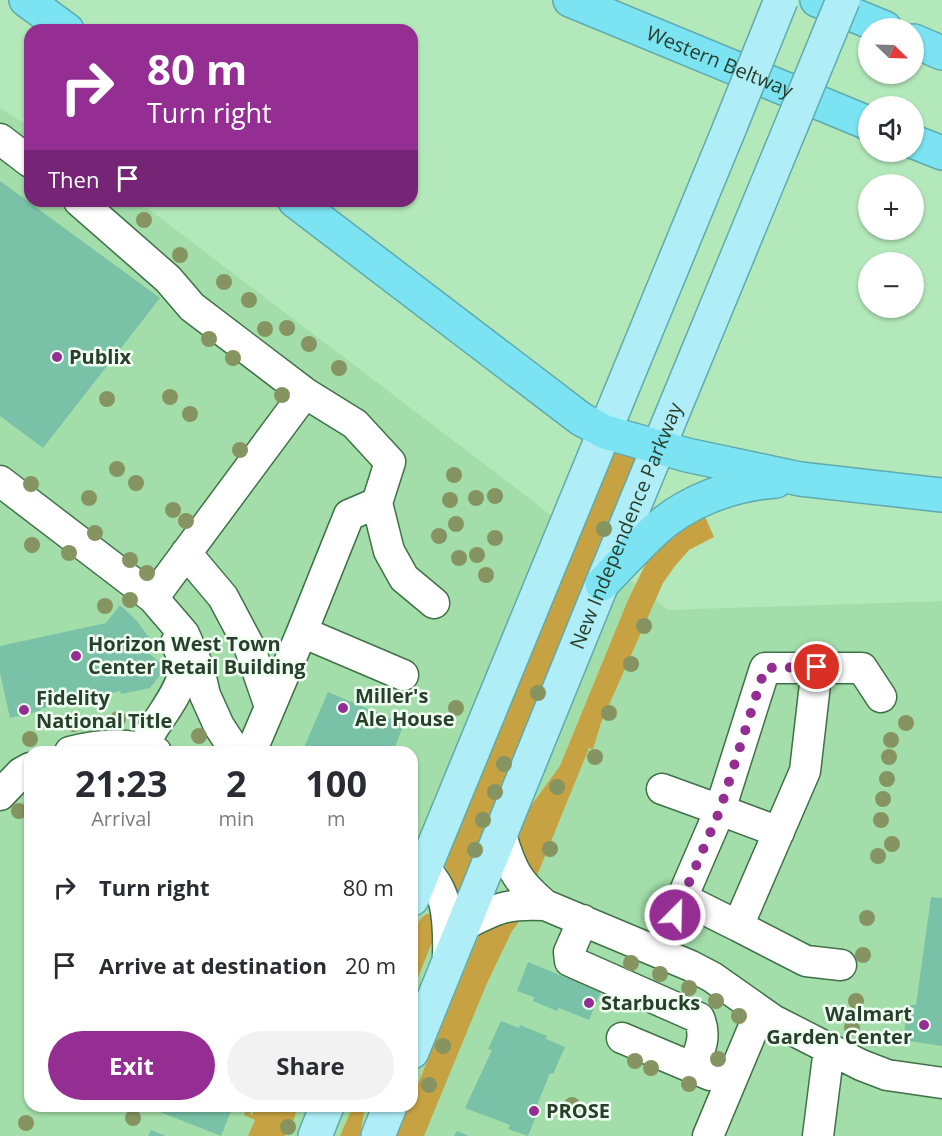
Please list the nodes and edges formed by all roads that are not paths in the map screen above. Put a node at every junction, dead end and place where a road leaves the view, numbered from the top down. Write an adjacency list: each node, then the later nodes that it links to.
1 (26, 0): 7 (highway)
2 (570, 0): 10 (highway, Western Beltway)
3 (781, 0): 18 (main road, bridge)
4 (817, 0): 6 (highway)
5 (843, 0): 19 (main road, New Independence Parkway, bridge)
6 (861, 18)
7 (58, 24)
8 (924, 45): 9 (highway)
9 (942, 52)
10 (858, 119)
11 (0, 139): 14 (street)
12 (924, 146): 13 (highway)
13 (942, 153)
14 (24, 157)
15 (86, 207): 17 (street)
16 (303, 207): 18 (highway)
17 (304, 393): 23 (street); 24 (street)
18 (605, 432): 19 (highway); 46 (main road)
19 (659, 447): 20 (highway); 25 (main road, New Independence Parkway)
20 (800, 479): 22 (highway); 25 (highway)
21 (0, 481): 26 (street)
22 (942, 495)
23 (377, 503): 27 (street); 28 (street)
24 (186, 553): 26 (street); 33 (street)
25 (602, 584): 45 (main road, New Independence Parkway)
26 (153, 598): 31 (street); 34 (street)
27 (435, 603)
28 (302, 632): 30 (street); 33 (street)
29 (817, 667): 32 (street); 43 (street); 44 (street)
30 (403, 675)
31 (205, 695): 34 (street); 38 (street)
32 (880, 698)
33 (270, 707): 39 (street)
34 (163, 716): 37 (street)
35 (91, 746): 36 (street)
36 (134, 746)
37 (151, 746)
38 (232, 746)
39 (254, 746)
40 (24, 771): 42 (street)
41 (662, 789): 43 (street)
42 (0, 795)
43 (720, 810): 44 (street); 47 (street)
44 (779, 832): 51 (street)
45 (501, 835): 48 (street); 50 (main road, New Independence Parkway)
46 (419, 863): 54 (street)
47 (682, 898): 51 (street); 52 (street)
48 (546, 905): 49 (street); 50 (street)
49 (583, 920): 52 (street); 59 (street)
50 (464, 925): 54 (main road, New Independence Parkway)
51 (738, 926): 53 (street)
52 (659, 952): 55 (street)
53 (842, 965)
54 (447, 968): 56 (main road, New Independence Parkway)
55 (760, 1012): 58 (street); 61 (street)
56 (418, 1038)
57 (622, 1038): 59 (street)
58 (829, 1049): 60 (street); 67 (street)
59 (693, 1068): 61 (street)
60 (942, 1083)
61 (730, 1084): 66 (street)
62 (325, 1112): 64 (main road)
63 (388, 1112): 65 (main road)
64 (315, 1136)
65 (378, 1136)
66 (708, 1136)
67 (818, 1136)

